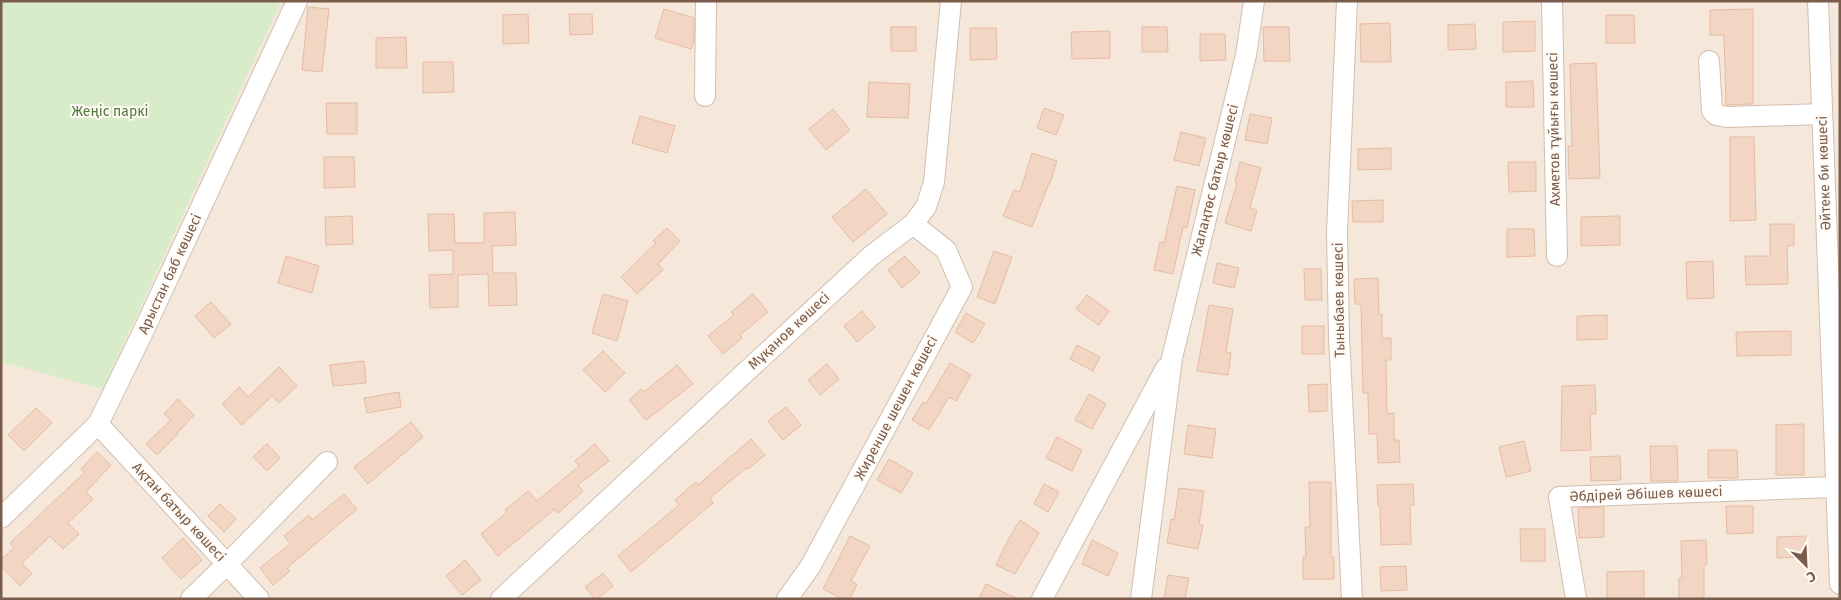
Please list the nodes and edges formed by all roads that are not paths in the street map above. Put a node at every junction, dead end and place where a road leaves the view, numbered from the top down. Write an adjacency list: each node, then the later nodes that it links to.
1 (297, 1): 15 (street, Арыстан баб көшесі)
2 (706, 1): 9 (street)
3 (951, 1): 12 (street, Мұқанов көшесі)
4 (1254, 1): 14 (street, Жалаңтөс батыр көшесі)
5 (1347, 1): 27 (street, Тыныбаев көшесі)
6 (1552, 1): 13 (street, Ахметов тұйығы көшесі)
7 (1818, 1): 10 (street, Әйтеке би көшесі)
8 (1709, 61): 10 (street)
9 (705, 96)
10 (1822, 114): 11 (street, Әйтеке би көшесі)
11 (1831, 142): 17 (street, Әйтеке би көшесі)
12 (912, 224): 23 (street, Мұқанов көшесі); 24 (street, Жиренше шешен көшесі)
13 (1557, 256)
14 (1172, 358): 25 (street, Жалаңтөс батыр көшесі); 26 (street, Жалаңтөс батыр көшесі)
15 (98, 424): 18 (street, Арыстан баб көшесі); 19 (street, Ақтан батыр көшесі)
16 (327, 462): 19 (street)
17 (1836, 487): 20 (street, Әйтеке би көшесі); 28 (street, Әбдірей Әбішев көшесі)
18 (1, 518)
19 (227, 564): 21 (street); 22 (street, Ақтан батыр көшесі)
20 (1840, 584)
21 (191, 599)
22 (259, 599)
23 (501, 599)
24 (787, 599)
25 (1042, 599)
26 (1142, 599)
27 (1352, 599)
28 (1576, 599)

